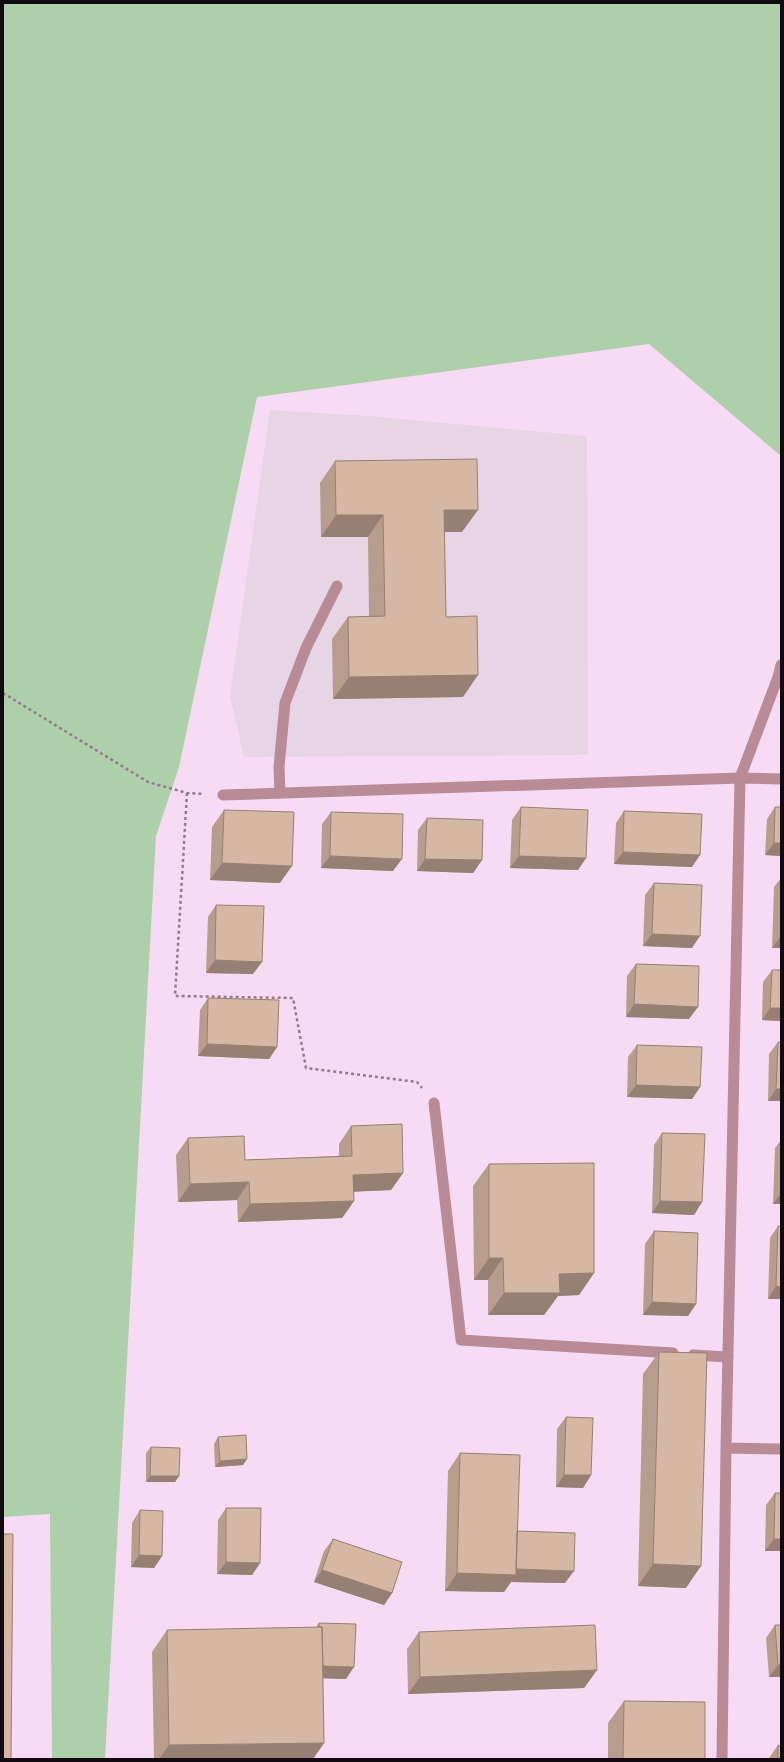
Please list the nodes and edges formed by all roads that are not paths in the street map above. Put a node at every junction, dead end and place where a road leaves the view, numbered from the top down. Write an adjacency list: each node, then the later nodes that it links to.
1 (337, 586): 5 (street)
2 (781, 665): 3 (street)
3 (740, 778): 4 (street); 5 (street); 8 (street)
4 (781, 779)
5 (280, 793): 6 (street)
6 (223, 795)
7 (434, 1103): 8 (street)
8 (728, 1357): 9 (street)
9 (726, 1448): 10 (street); 11 (street)
10 (781, 1448)
11 (722, 1759)

